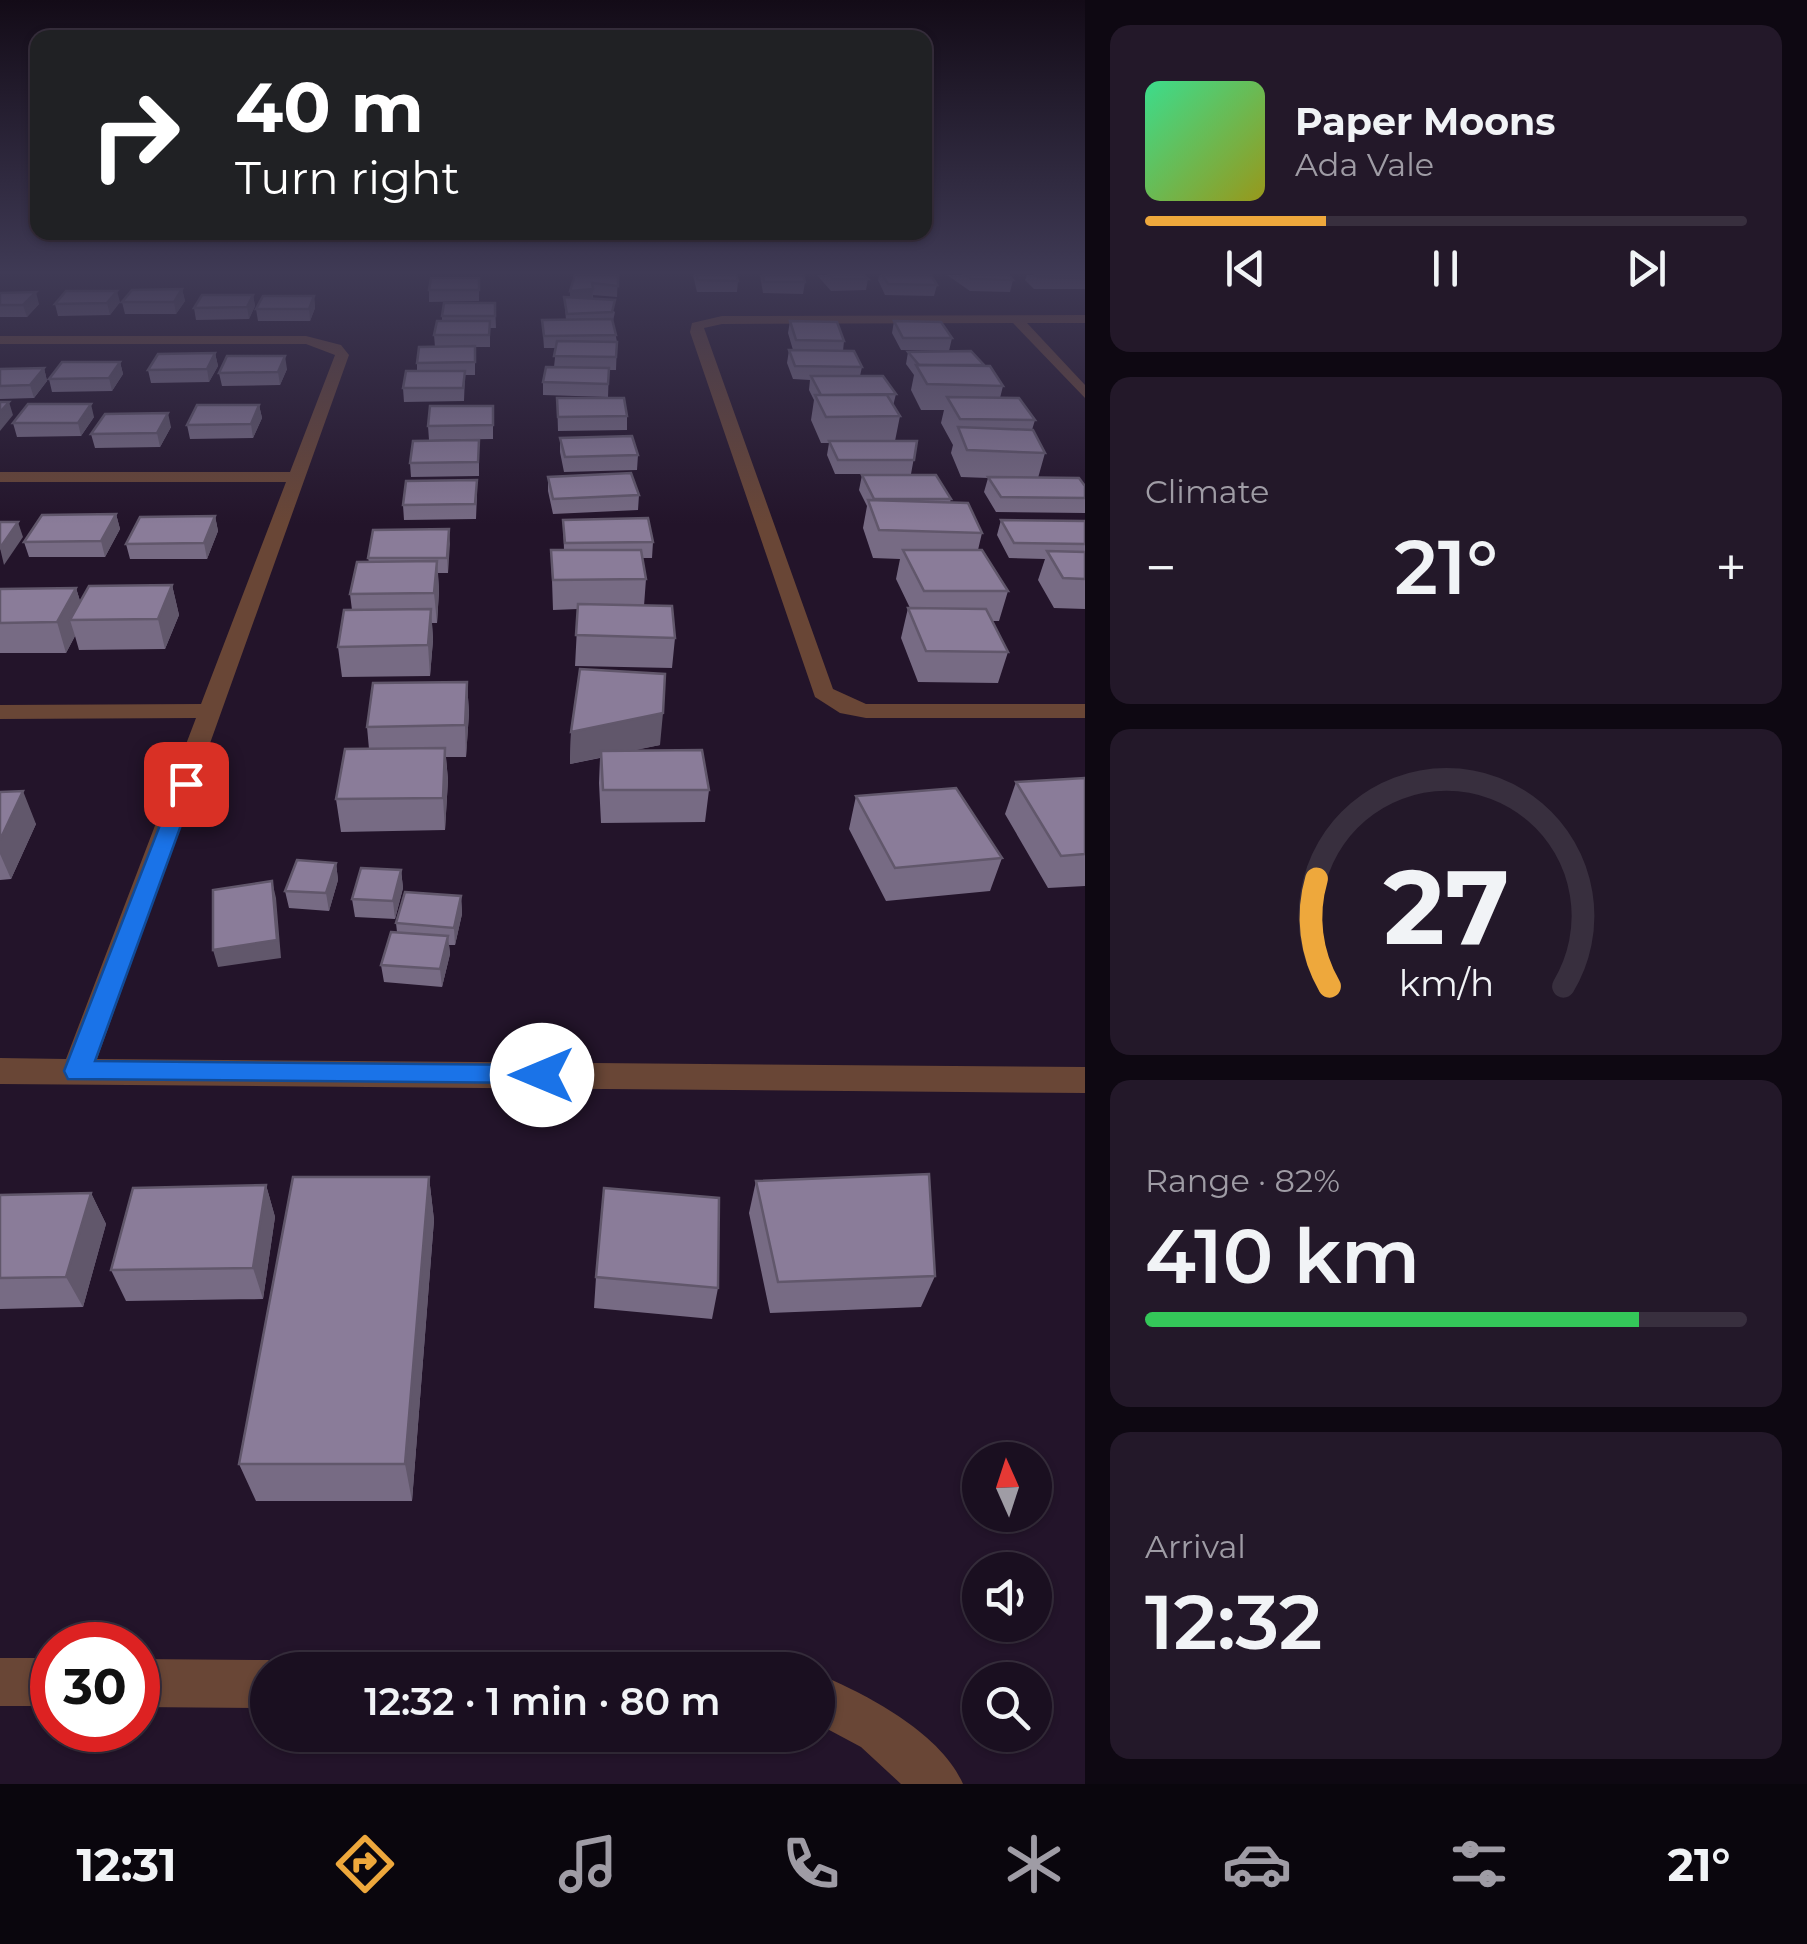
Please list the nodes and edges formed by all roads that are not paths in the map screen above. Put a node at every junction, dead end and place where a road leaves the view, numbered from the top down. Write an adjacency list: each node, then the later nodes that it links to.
1 (341, 358): 6 (street)
2 (706, 358): 7 (street)
3 (1052, 358): 4 (street)
4 (1084, 394)
5 (0, 477): 6 (street)
6 (300, 477): 9 (street)
7 (1084, 711)
8 (0, 712): 9 (street)
9 (214, 712): 11 (street)
10 (0, 1071): 11 (street)
11 (78, 1071): 12 (street)
12 (1084, 1080)
13 (0, 1682): 14 (street)
14 (30, 1682)
15 (160, 1683): 16 (street)
16 (250, 1684)
17 (835, 1707): 18 (street)
18 (938, 1784)

